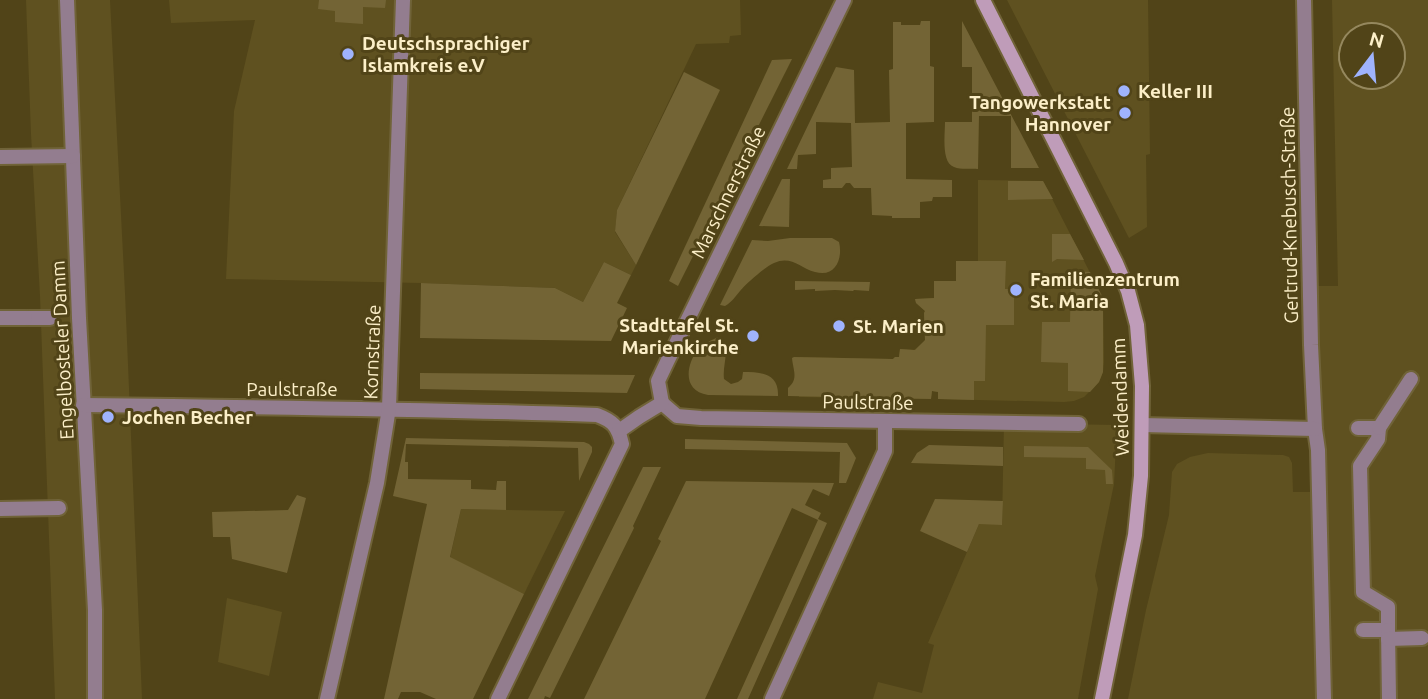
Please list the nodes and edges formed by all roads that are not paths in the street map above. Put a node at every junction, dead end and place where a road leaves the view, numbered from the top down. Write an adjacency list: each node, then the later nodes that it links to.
1 (67, 0): 6 (street, Engelbosteler Damm)
2 (403, 0): 13 (street, Kornstraße)
3 (844, 0): 11 (street, Marschnerstraße)
4 (983, 0): 16 (main road, Weidendamm)
5 (1304, 0): 19 (street, Gertrud-Knebusch-Straße)
6 (73, 156): 7 (street); 12 (street, Engelbosteler Damm)
7 (0, 157)
8 (0, 318): 9 (street)
9 (50, 318)
10 (1411, 379): 18 (street)
11 (662, 403): 14 (street, Paulstraße); 20 (street)
12 (83, 405): 13 (street, Paulstraße); 26 (street, Engelbosteler Damm)
13 (389, 408): 20 (street, Paulstraße); 27 (street, Kornstraße)
14 (885, 421): 15 (street, Paulstraße); 29 (street)
15 (1079, 424)
16 (1142, 425): 19 (street); 30 (main road, Weidendamm)
17 (1352, 428): 18 (street)
18 (1378, 428): 24 (street)
19 (1315, 429): 31 (street, Gertrud-Knebusch-Straße)
20 (619, 432): 28 (street)
21 (59, 508): 22 (street)
22 (0, 509)
23 (1355, 630): 24 (street)
24 (1388, 634): 25 (street); 32 (street)
25 (1422, 638)
26 (95, 699)
27 (327, 699)
28 (498, 699)
29 (772, 699)
30 (1102, 699)
31 (1324, 699)
32 (1389, 699)

